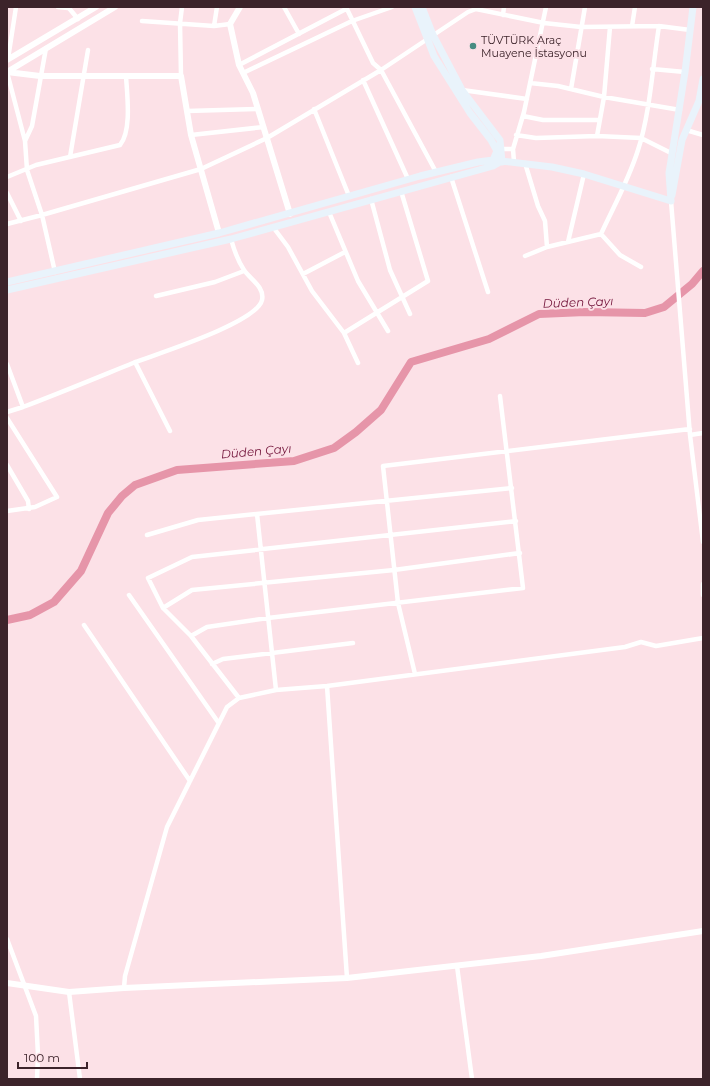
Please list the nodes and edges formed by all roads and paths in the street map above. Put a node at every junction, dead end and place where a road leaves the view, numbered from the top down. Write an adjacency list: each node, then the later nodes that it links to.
1 (16, 7): 37 (street)
2 (58, 7): 3 (street)
3 (68, 7): 20 (street)
4 (96, 7): 20 (street)
5 (114, 7): 35 (street)
6 (182, 7): 23 (street)
7 (217, 7): 26 (street)
8 (240, 7): 25 (street)
9 (284, 7): 32 (street)
10 (392, 7): 22 (street)
11 (415, 7): 34 (main road)
12 (422, 7): 33 (main road)
13 (504, 7): 19 (street)
14 (546, 7): 24 (street)
15 (585, 7): 29 (street)
16 (636, 7): 27 (street)
17 (693, 7): 31 (main road)
18 (346, 8): 22 (street); 32 (street)
19 (503, 15): 24 (street); 33 (street)
20 (78, 19): 37 (street)
21 (142, 21): 23 (street)
22 (352, 22): 41 (street); 45 (street)
23 (180, 23): 26 (street); 49 (street)
24 (544, 23): 29 (street); 52 (street)
25 (230, 24): 26 (street); 38 (street)
26 (214, 26)
27 (632, 26): 28 (street); 30 (street)
28 (658, 26): 31 (street); 40 (street)
29 (581, 27): 30 (street); 53 (street)
30 (610, 28): 55 (street)
31 (690, 30): 44 (main road)
32 (299, 34): 38 (street)
33 (433, 35): 34 (street); 39 (main road)
34 (426, 39): 41 (street); 43 (main road)
35 (46, 48): 42 (street); 46 (street)
36 (88, 50): 47 (street)
37 (7, 59)
38 (239, 65): 45 (street)
39 (449, 66): 43 (street); 54 (main road)
40 (652, 69): 44 (street); 57 (street)
41 (381, 70): 51 (street); 82 (street)
42 (7, 72): 46 (street); 72 (street)
43 (443, 72): 74 (main road)
44 (685, 72): 60 (main road)
45 (243, 73): 58 (street)
46 (40, 76): 47 (street); 72 (street)
47 (83, 76): 48 (street); 76 (street)
48 (126, 76): 49 (street); 76 (street)
49 (181, 76): 61 (street)
50 (703, 79): 65 (main road)
51 (363, 80): 59 (street); 86 (street)
52 (530, 83): 53 (street); 56 (street)
53 (571, 89): 55 (street)
54 (462, 90): 56 (street); 74 (main road)
55 (604, 98): 57 (street); 63 (street)
56 (527, 100): 62 (street)
57 (647, 105): 60 (street); 71 (street)
58 (258, 109): 61 (street); 64 (street)
59 (314, 110): 70 (street); 90 (street)
60 (680, 110): 75 (main road)
61 (187, 111): 67 (street)
62 (523, 116): 63 (street); 68 (street)
63 (600, 120): 69 (street)
64 (264, 127): 67 (street); 70 (street)
65 (686, 130): 66 (street); 92 (main road)
66 (703, 134)
67 (191, 135): 80 (street)
68 (516, 135): 69 (street); 73 (street)
69 (597, 136): 71 (street)
70 (267, 138): 80 (street); 95 (street)
71 (642, 138): 75 (street); 87 (street)
72 (25, 141): 81 (street)
73 (513, 149): 74 (street); 78 (street)
74 (499, 150): 77 (main road)
75 (672, 154): 92 (main road)
76 (70, 157): 81 (street)
77 (499, 161): 78 (main road); 82 (main road); 85 (main road)
78 (514, 162): 79 (main road)
79 (525, 163): 83 (main road); 104 (street)
80 (201, 169): 96 (street); 100 (street)
81 (27, 170): 84 (street); 96 (street)
82 (436, 172): 86 (main road)
83 (584, 174): 87 (main road); 103 (street)
84 (7, 177)
85 (451, 177): 88 (main road); 113 (street)
86 (408, 179): 90 (main road)
87 (624, 186): 92 (main road); 101 (street)
88 (401, 191): 91 (main road); 115 (street)
89 (7, 193): 97 (street)
90 (349, 196): 93 (main road)
91 (371, 199): 94 (main road); 115 (street)
92 (671, 201): 128 (street)
93 (326, 203): 94 (street); 95 (main road)
94 (329, 212): 99 (main road); 105 (street)
95 (290, 214): 100 (main road)
96 (42, 215): 97 (street); 109 (street)
97 (21, 221): 98 (street)
98 (7, 224)
99 (272, 227): 102 (main road); 110 (street)
100 (219, 233): 109 (main road)
101 (601, 234): 103 (street); 107 (street)
102 (231, 239): 108 (street); 112 (main road)
103 (568, 242): 104 (street)
104 (547, 247): 106 (street)
105 (345, 252): 110 (street); 116 (street)
106 (525, 256)
107 (641, 267)
108 (244, 271): 114 (street); 120 (street)
109 (55, 272): 111 (main road)
110 (303, 274): 119 (street)
111 (7, 282)
112 (7, 290)
113 (488, 292)
114 (156, 296)
115 (401, 296): 116 (street); 117 (street)
116 (377, 312): 118 (street); 119 (street)
117 (410, 314)
118 (388, 331)
119 (344, 333): 121 (street)
120 (135, 362): 124 (street); 127 (street)
121 (358, 363)
122 (7, 364): 124 (street)
123 (500, 396): 130 (street)
124 (23, 407): 125 (street)
125 (7, 412)
126 (7, 418): 134 (street)
127 (170, 431)
128 (690, 432): 129 (street); 130 (street); 140 (street)
129 (703, 433)
130 (508, 451): 132 (street); 133 (street)
131 (7, 465): 134 (street)
132 (512, 488): 133 (street); 137 (street)
133 (387, 501): 136 (street); 139 (street)
134 (29, 509): 135 (street)
135 (7, 511)
136 (257, 514): 138 (street); 141 (street)
137 (516, 521): 139 (street); 142 (street)
138 (147, 535)
139 (390, 535): 141 (street); 143 (street)
140 (703, 542)
141 (261, 549): 144 (street); 149 (street)
142 (520, 553): 143 (street); 148 (street)
143 (394, 570): 144 (street); 148 (street)
144 (265, 584): 149 (street); 150 (street)
145 (703, 584): 147 (street)
146 (129, 595): 161 (street)
147 (703, 595)
148 (398, 603): 150 (street); 157 (street)
149 (163, 608): 152 (street)
150 (268, 618): 152 (street); 155 (street)
151 (84, 625): 162 (street)
152 (191, 636): 156 (street)
153 (703, 638): 157 (street)
154 (353, 643): 155 (street)
155 (272, 653): 156 (street); 159 (street)
156 (212, 664): 160 (street)
157 (415, 674): 158 (street)
158 (327, 686): 159 (street); 166 (street)
159 (276, 690): 160 (street)
160 (239, 698): 161 (street)
161 (218, 722): 162 (street)
162 (190, 781): 169 (street)
163 (703, 931): 165 (street)
164 (7, 939): 168 (street)
165 (457, 966): 166 (street); 173 (street)
166 (347, 978): 169 (street)
167 (7, 983): 168 (street)
168 (26, 986): 170 (street); 171 (street)
169 (124, 988): 170 (street)
170 (69, 992): 172 (street)
171 (37, 1079)
172 (80, 1079)
173 (472, 1079)

